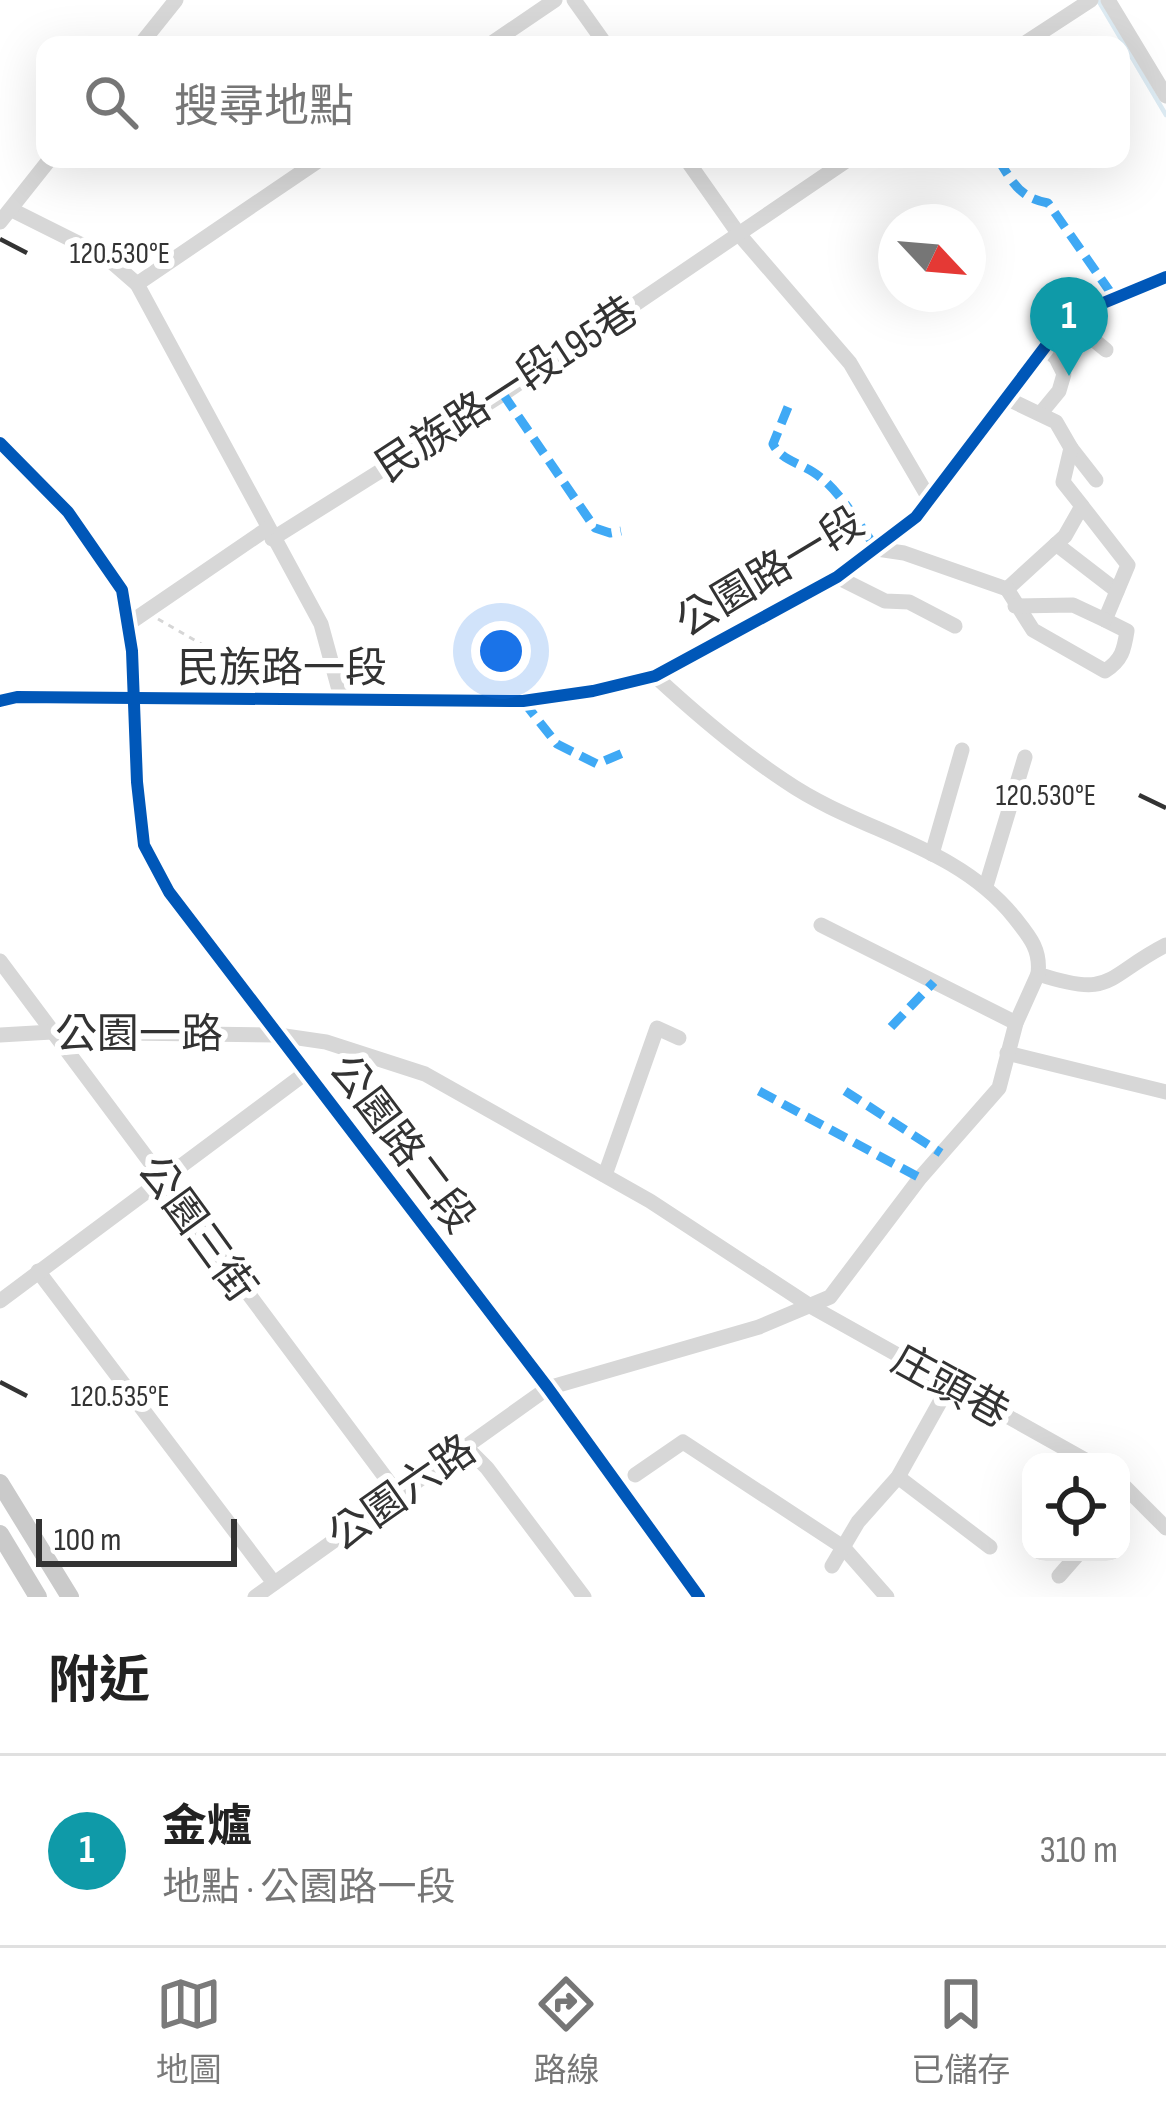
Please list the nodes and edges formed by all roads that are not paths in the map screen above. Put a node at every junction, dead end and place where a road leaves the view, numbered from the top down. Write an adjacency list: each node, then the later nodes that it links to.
1 (176, 0): 6 (street)
2 (555, 0): 7 (street)
3 (574, 0): 8 (street)
4 (1090, 0): 9 (street)
5 (1108, 0): 11 (street)
6 (147, 36)
7 (502, 36)
8 (600, 36)
9 (1036, 36)
10 (1130, 36): 12 (street)
11 (1130, 36)
12 (1166, 95)
13 (43, 168): 17 (street)
14 (308, 168): 20 (street)
15 (692, 168): 18 (street)
16 (835, 168): 18 (street, 民族路一段195巷)
17 (6, 216): 20 (street)
18 (738, 232): 29 (street); 31 (street, 民族路一段195巷)
19 (1166, 277): 21 (street)
20 (137, 284): 31 (street)
21 (1067, 318): 22 (street, 公園路一段); 23 (street)
22 (1045, 348): 24 (street, 公園路一段); 25 (street)
23 (1106, 350)
24 (1008, 398): 25 (street); 29 (street, 公園路一段)
25 (1040, 414): 27 (street)
26 (0, 443): 39 (street, 民族路一段)
27 (1071, 448): 28 (street); 30 (street)
28 (1096, 480)
29 (930, 500): 33 (street, 公園路一段)
30 (1082, 506): 32 (street); 36 (street)
31 (270, 534): 39 (street, 民族路一段195巷); 44 (street)
32 (1056, 544): 35 (street); 36 (street)
33 (877, 549): 34 (street, 公園路一段); 35 (street)
34 (837, 577): 40 (street); 41 (street, 公園路一段)
35 (1007, 589): 37 (street)
36 (1117, 591): 38 (street)
37 (1015, 606): 38 (street); 38 (street)
38 (1105, 620)
39 (128, 624): 42 (street, 民族路一段)
40 (955, 626)
41 (655, 676): 44 (street, 民族路一段); 47 (street)
42 (136, 700): 43 (street); 44 (street, 民族路一段); 56 (street, 公園路二段)
43 (0, 701)
44 (342, 701)
45 (962, 750): 47 (street)
46 (1025, 758): 48 (street)
47 (932, 854): 48 (street)
48 (986, 886): 52 (street)
49 (820, 925): 53 (street)
50 (1166, 945): 52 (street)
51 (0, 962): 54 (street, 公園三街)
52 (1037, 974): 53 (street)
53 (1016, 1023): 58 (street)
54 (52, 1031): 55 (street, 公園一路); 56 (street, 公園一路); 62 (street, 公園三街)
55 (0, 1035)
56 (278, 1035): 59 (street, 公園路二段); 61 (street, 公園一路)
57 (679, 1038): 61 (street)
58 (1007, 1053): 60 (street); 65 (street)
59 (307, 1072): 62 (street); 67 (street, 公園路二段)
60 (1166, 1092)
61 (604, 1174): 65 (street, 庄頭巷)
62 (162, 1179): 63 (street); 73 (street, 公園三街)
63 (38, 1271): 64 (street); 82 (street)
64 (0, 1301)
65 (812, 1307): 66 (street, 庄頭巷); 67 (street)
66 (950, 1384): 69 (street, 庄頭巷); 71 (street)
67 (548, 1388): 68 (street, 公園六路); 87 (street, 公園路二段)
68 (466, 1448): 73 (street, 公園六路); 86 (street)
69 (1073, 1453)
70 (635, 1475): 78 (street)
71 (898, 1477): 77 (street); 78 (street)
72 (0, 1483): 84 (main road)
73 (397, 1493): 82 (street, 公園六路)
74 (1130, 1496): 75 (street)
75 (1166, 1528)
76 (0, 1534): 83 (main road)
77 (991, 1546)
78 (843, 1547): 80 (street); 88 (street)
79 (1072, 1561): 81 (street)
80 (832, 1566)
81 (1059, 1576)
82 (274, 1583): 85 (street, 公園六路)
83 (38, 1597)
84 (70, 1597)
85 (255, 1597)
86 (584, 1597)
87 (699, 1597)
88 (887, 1597)

